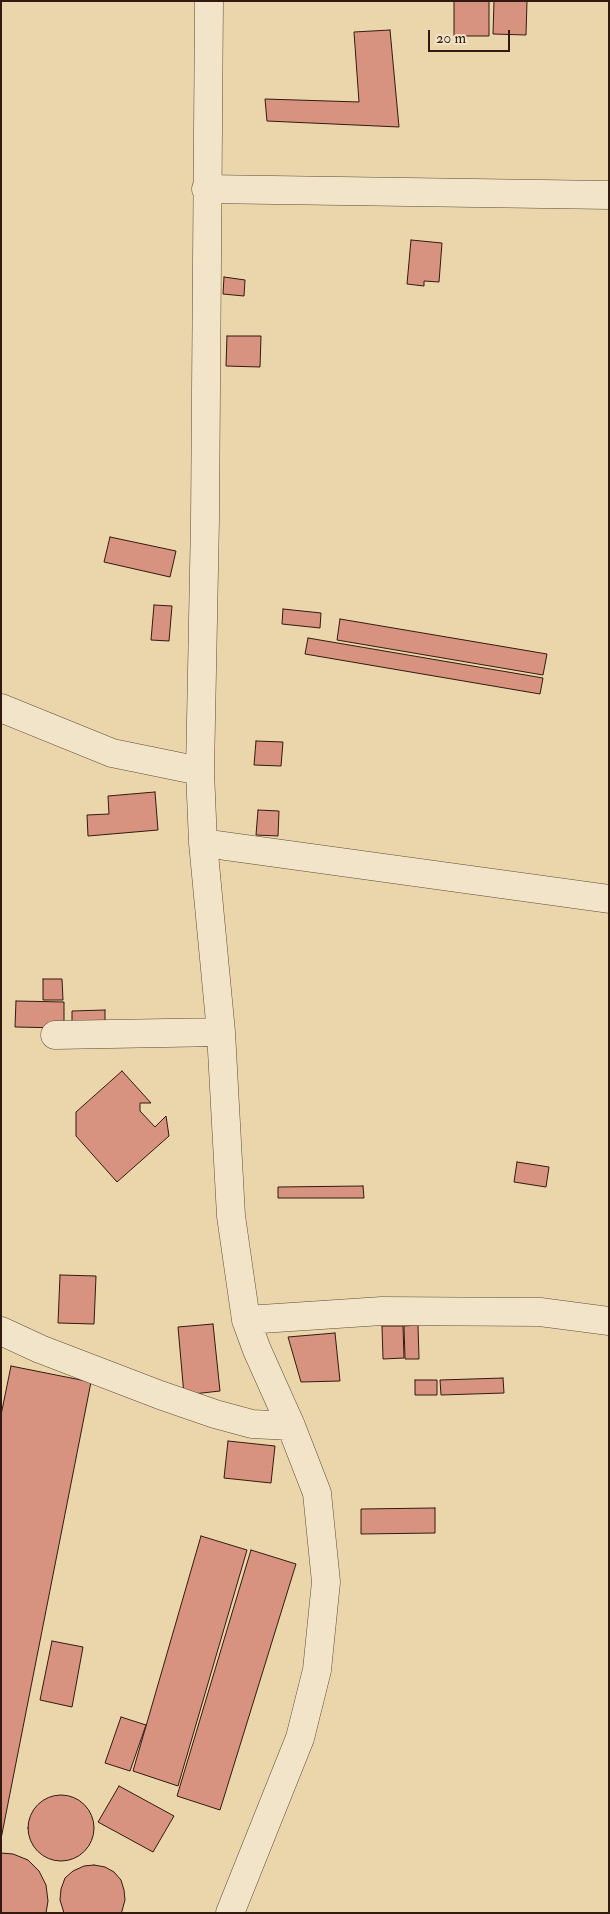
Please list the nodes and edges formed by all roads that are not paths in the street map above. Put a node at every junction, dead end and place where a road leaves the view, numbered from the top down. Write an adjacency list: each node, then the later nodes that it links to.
1 (209, 1): 2 (street)
2 (206, 189): 3 (street); 5 (street)
3 (609, 195)
4 (1, 708): 5 (street)
5 (200, 771): 6 (street)
6 (203, 843): 7 (street); 8 (street)
7 (609, 899)
8 (221, 1032): 9 (street); 10 (street)
9 (55, 1035)
10 (246, 1320): 11 (street); 13 (street)
11 (609, 1321)
12 (1, 1330): 13 (street)
13 (291, 1426): 14 (street)
14 (230, 1913)

